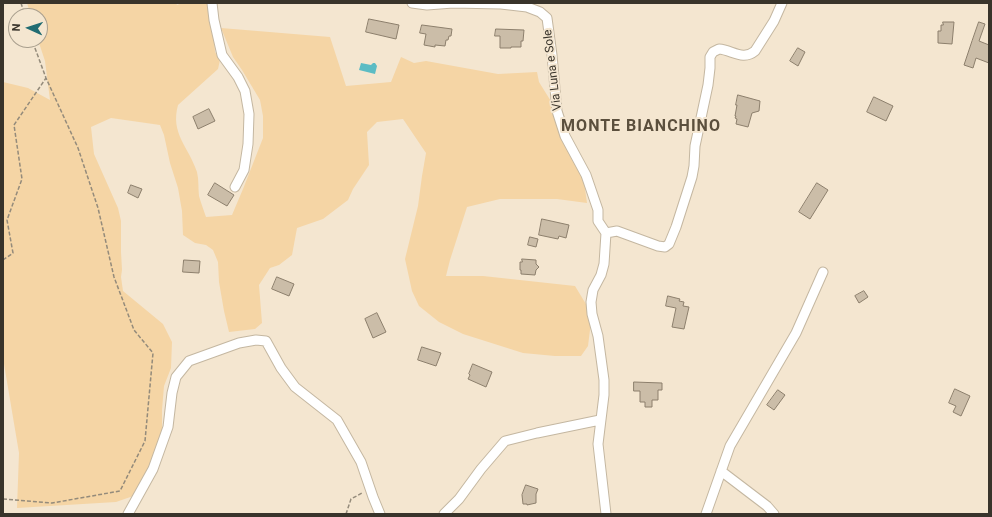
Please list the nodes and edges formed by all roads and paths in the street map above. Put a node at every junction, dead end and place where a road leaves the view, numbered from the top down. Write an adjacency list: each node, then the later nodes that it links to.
1 (212, 3): 7 (street)
2 (412, 3): 3 (street, Via Luna e Sole)
3 (453, 3): 8 (street, Via Luna e Sole)
4 (782, 3): 8 (street)
5 (35, 48): 6 (path)
6 (46, 78): 9 (path); 14 (path)
7 (235, 187)
8 (606, 233): 11 (street)
9 (3, 260)
10 (823, 272): 12 (street)
11 (600, 420): 18 (street); 19 (street)
12 (721, 471): 20 (street); 21 (street)
13 (370, 488): 15 (street); 16 (path); 17 (street)
14 (3, 499)
15 (128, 514)
16 (346, 514)
17 (380, 514)
18 (444, 514)
19 (606, 514)
20 (706, 514)
21 (774, 514)

